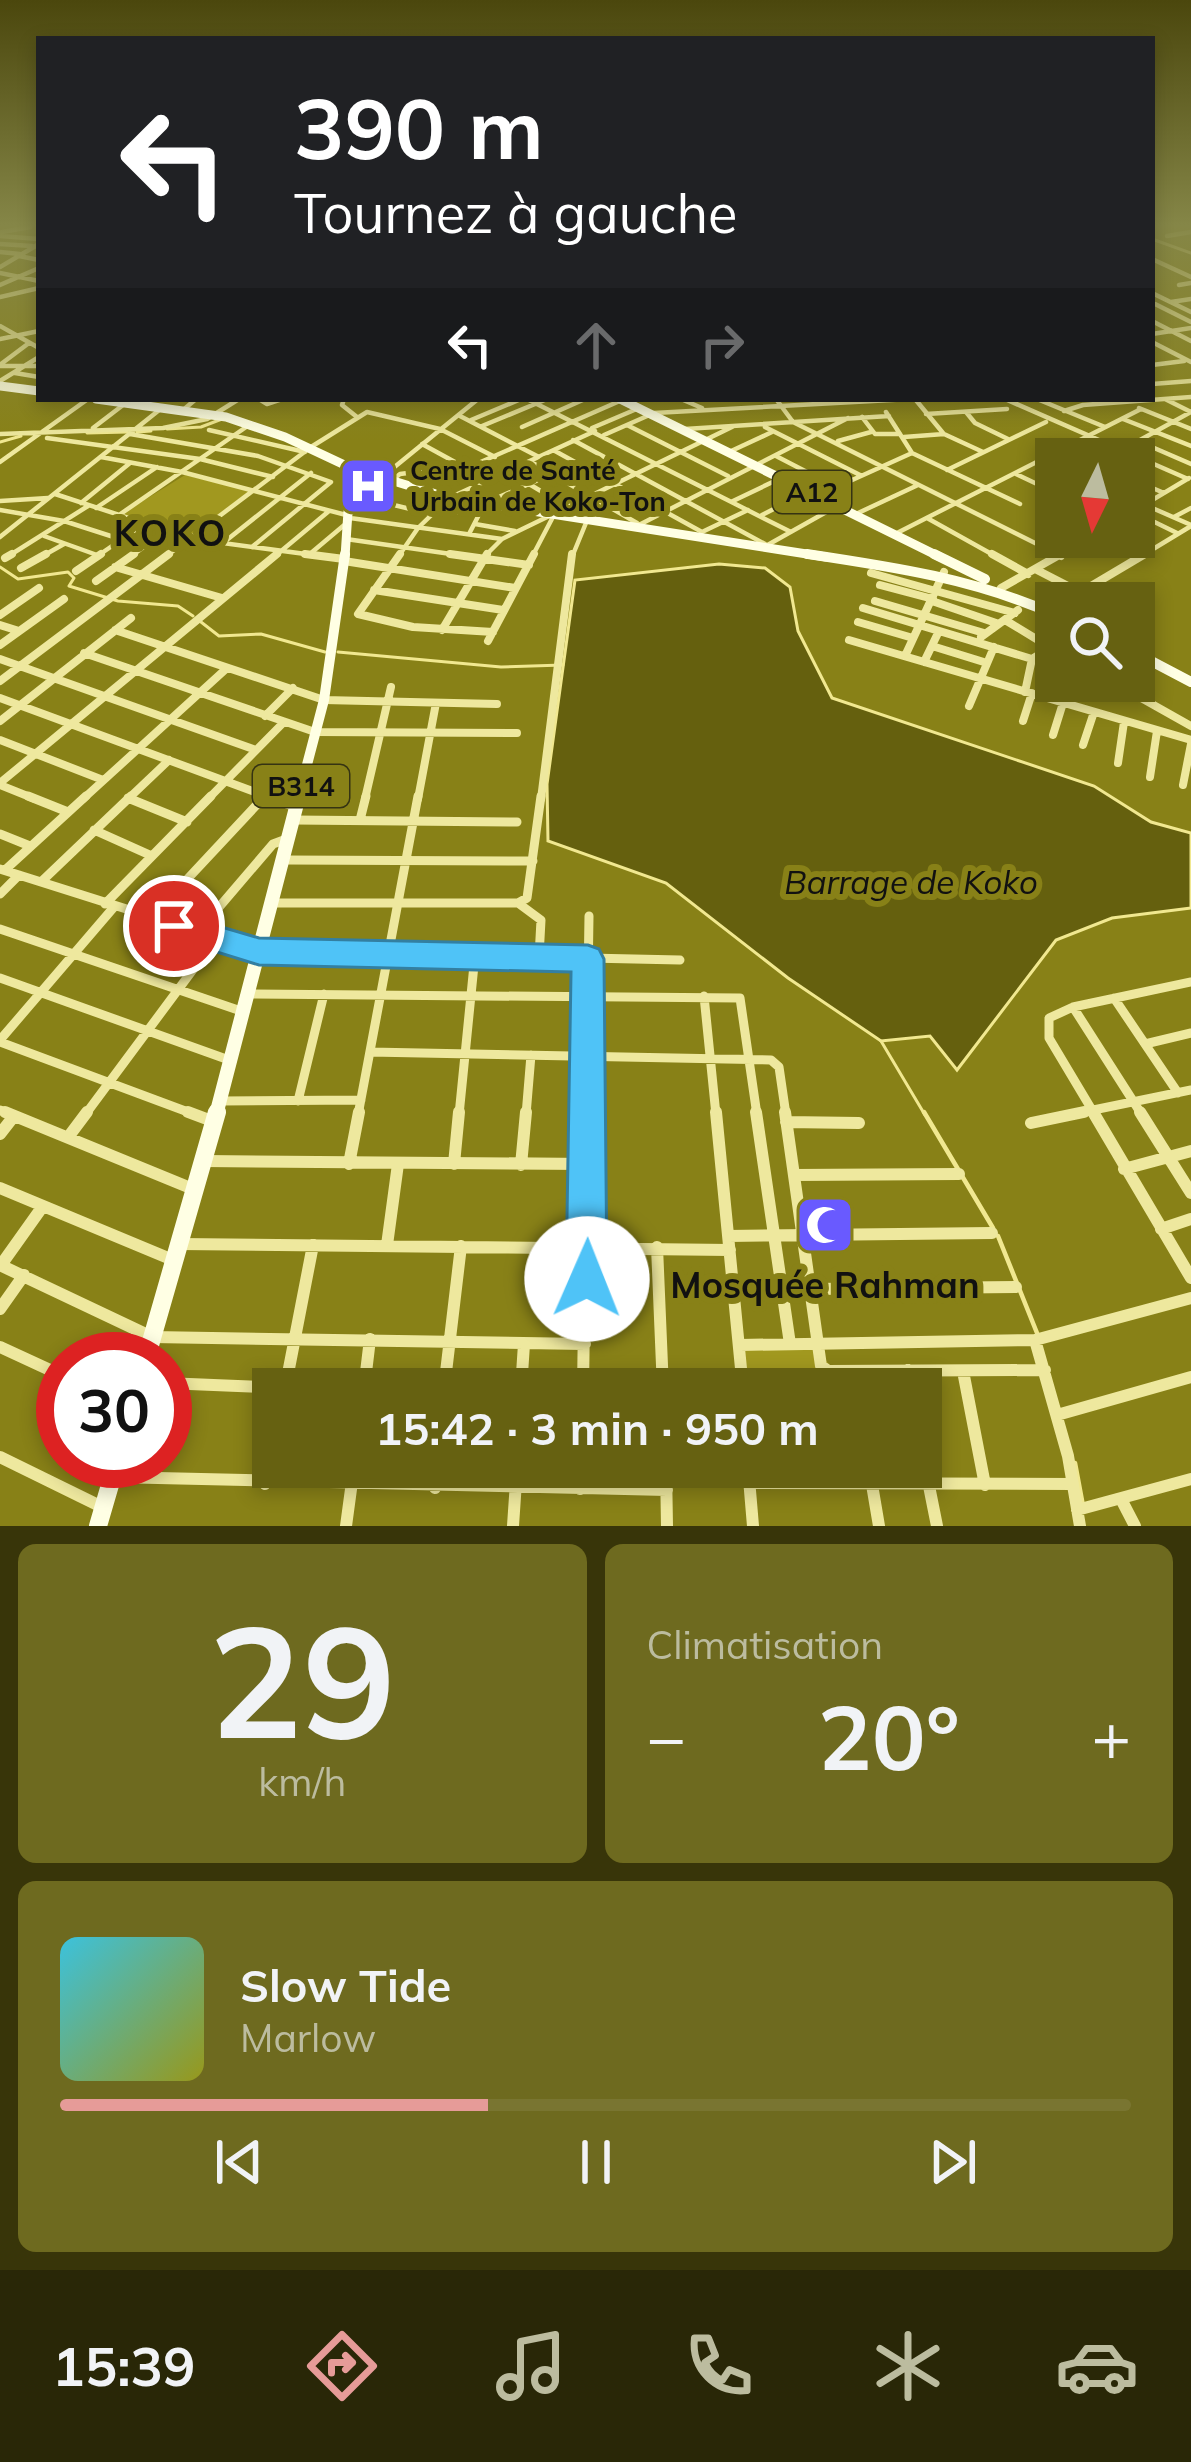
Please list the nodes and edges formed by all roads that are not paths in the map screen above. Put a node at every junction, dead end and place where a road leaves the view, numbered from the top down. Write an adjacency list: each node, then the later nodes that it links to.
1 (1164, 298): 3 (street)
2 (1190, 298): 3 (street)
3 (1170, 302): 4 (street); 6 (street)
4 (1155, 305)
5 (1155, 306): 8 (street)
6 (1191, 312)
7 (1155, 322): 10 (street)
8 (1191, 325): 10 (street)
9 (0, 326): 12 (street)
10 (1172, 331): 13 (street); 16 (street)
11 (36, 332): 12 (street)
12 (17, 336): 14 (street); 17 (street); 19 (street)
13 (1155, 337)
14 (0, 339)
15 (1155, 340): 21 (street)
16 (1191, 341)
17 (29, 344): 18 (street); 24 (street)
18 (36, 347)
19 (0, 348)
20 (36, 359): 22 (street)
21 (1190, 361): 23 (street)
22 (26, 365): 24 (street); 25 (street); 26 (street)
23 (1155, 365)
24 (0, 366)
25 (36, 372)
26 (13, 373): 27 (street); 31 (street)
27 (36, 373)
28 (36, 374): 33 (street)
29 (1191, 381): 30 (street)
30 (1167, 383): 32 (street); 35 (street)
31 (0, 384): 33 (main road)
32 (1155, 384)
33 (18, 387): 34 (main road)
34 (36, 390)
35 (1188, 397): 37 (street)
36 (1155, 399): 37 (street)
37 (1163, 399): 82 (street)
38 (87, 402): 90 (street)
39 (127, 402): 59 (main road, A12); 91 (street)
40 (192, 402): 63 (street)
41 (233, 402): 69 (street)
42 (343, 402): 73 (street)
43 (474, 402): 71 (street)
44 (516, 402): 78 (street)
45 (540, 402): 75 (street)
46 (543, 402): 67 (street)
47 (578, 402): 67 (street)
48 (615, 402): 79 (street)
49 (628, 402): 60 (main road, A12)
50 (688, 402): 64 (street)
51 (810, 402): 58 (street)
52 (880, 402): 72 (street)
53 (915, 402): 70 (street)
54 (1007, 402): 61 (street)
55 (1044, 402): 66 (street)
56 (1118, 402): 66 (street)
57 (1132, 402): 62 (street)
58 (778, 403): 64 (street); 81 (street)
59 (163, 407): 63 (main road, A12); 100 (street)
60 (640, 407): 68 (main road, A12); 97 (street)
61 (1010, 408): 65 (street); 80 (street); 83 (street)
62 (1141, 409): 77 (street); 82 (street)
63 (183, 410): 69 (main road, A12)
64 (705, 410): 68 (street)
65 (965, 411): 70 (street); 83 (street)
66 (1064, 411): 92 (street)
67 (556, 412): 79 (street); 89 (street)
68 (654, 413): 86 (street); 94 (main road, A12)
69 (214, 414): 84 (main road, A12); 100 (street)
70 (926, 414): 104 (street)
71 (459, 415): 78 (street); 93 (street)
72 (889, 416): 74 (street); 108 (street)
73 (357, 417): 93 (street); 124 (street)
74 (862, 417): 76 (street); 101 (street)
75 (504, 418): 88 (street); 89 (street)
76 (848, 418): 81 (street); 102 (street)
77 (1123, 419): 92 (street); 99 (street)
78 (470, 420): 88 (street)
79 (574, 421): 97 (street); 107 (street)
80 (1048, 421): 110 (street); 115 (street)
81 (794, 422): 85 (street); 102 (street)
82 (1173, 422): 95 (street); 99 (street)
83 (975, 423): 115 (street)
84 (249, 424): 105 (street); 124 (main road, A12)
85 (761, 424): 87 (street); 98 (street)
86 (627, 425): 106 (street); 129 (street)
87 (734, 426): 94 (street); 114 (street)
88 (482, 427): 120 (street)
89 (522, 427): 107 (street)
90 (46, 428): 91 (street); 103 (street); 131 (street)
91 (92, 428): 100 (street)
92 (1106, 428): 111 (street)
93 (440, 429): 118 (street); 133 (street)
94 (685, 429): 114 (main road, A12)
95 (1191, 429)
96 (209, 430): 105 (street)
97 (592, 430): 106 (street); 113 (street)
98 (774, 431): 117 (street); 126 (street)
99 (1155, 431): 112 (street); 121 (street)
100 (133, 432): 119 (street); 122 (street)
101 (871, 432): 108 (street); 116 (street)
102 (818, 433): 116 (street); 117 (street)
103 (0, 434)
104 (944, 434): 108 (street); 127 (street)
105 (236, 435): 122 (street); 124 (street)
106 (604, 435): 141 (street)
107 (540, 436): 120 (street)
108 (903, 436): 128 (street)
109 (47, 438): 119 (street)
110 (1086, 438)
111 (1090, 438)
112 (1143, 438)
113 (573, 440): 125 (street); 153 (street)
114 (707, 440): 126 (main road, A12); 129 (street)
115 (1010, 440): 127 (street)
116 (837, 442): 143 (street)
117 (798, 443): 130 (street); 154 (street)
118 (422, 444): 147 (street); 158 (street)
119 (115, 446): 132 (street); 135 (street)
120 (519, 446): 133 (street); 134 (street)
121 (1191, 446)
122 (218, 447): 135 (street); 138 (street)
123 (1155, 448): 140 (street)
124 (309, 449): 138 (street); 146 (main road, A12)
125 (554, 450): 134 (street); 164 (street)
126 (729, 452): 142 (main road, A12)
127 (984, 452): 148 (street)
128 (912, 453): 143 (street); 148 (street)
129 (683, 455): 141 (street); 156 (street)
130 (774, 455): 142 (street); 165 (street)
131 (0, 457)
132 (101, 457): 137 (street); 172 (street)
133 (495, 457): 147 (street)
134 (538, 457): 136 (street)
135 (200, 459): 149 (street); 155 (street)
136 (529, 461): 151 (street); 159 (street)
137 (131, 462): 144 (street); 185 (street)
138 (291, 464): 150 (street); 155 (street)
139 (1035, 464): 152 (street)
140 (1191, 464)
141 (662, 465): 153 (street); 166 (street)
142 (756, 465): 156 (street); 157 (main road, A12)
143 (883, 465): 154 (street); 163 (street)
144 (158, 466): 149 (street); 185 (street)
145 (1155, 466): 160 (street)
146 (351, 467): 158 (main road, A12); 200 (main road, B314)
147 (464, 467): 158 (street); 159 (street)
148 (947, 470): 167 (street)
149 (182, 472): 169 (street); 197 (street)
150 (311, 473): 175 (street); 181 (street)
151 (551, 474): 162 (street); 174 (street)
152 (1016, 474): 161 (street); 167 (street)
153 (640, 475): 164 (street); 177 (street)
154 (860, 476): 165 (street)
155 (273, 477): 169 (street)
156 (729, 477): 166 (street)
157 (782, 478): 170 (main road, A12); 179 (street)
158 (385, 479): 173 (main road, A12); 176 (street)
159 (487, 480): 173 (street)
160 (1189, 480): 171 (street)
161 (1035, 483)
162 (529, 484): 182 (street); 187 (street)
163 (920, 484): 180 (street); 198 (street)
164 (617, 485): 174 (street); 192 (street)
165 (834, 486): 170 (street)
166 (708, 488): 177 (street); 179 (street)
167 (986, 488): 180 (street); 183 (street)
168 (1155, 490): 171 (street)
169 (254, 491): 175 (street); 223 (street)
170 (814, 493): 186 (main road, A12); 199 (street)
171 (1164, 494): 178 (street)
172 (52, 496): 184 (street); 185 (street); 196 (street)
173 (450, 497): 182 (main road, A12); 193 (street)
174 (591, 497): 187 (street); 209 (street)
175 (280, 498): 181 (street); 226 (street)
176 (369, 499): 193 (street); 200 (street)
177 (686, 500): 192 (street); 204 (street)
178 (1155, 500)
179 (733, 502): 190 (street)
180 (957, 503): 201 (street); 227 (street)
181 (304, 504): 191 (street); 229 (street)
182 (485, 504): 195 (main road, A12); 208 (street)
183 (1020, 504)
184 (0, 505): 196 (street)
185 (88, 505): 197 (street); 205 (street)
186 (839, 506): 198 (main road, A12); 214 (street)
187 (567, 507): 195 (street)
188 (1191, 508): 202 (street)
189 (1155, 509): 202 (street)
190 (749, 510): 199 (street); 204 (street)
191 (329, 511): 200 (street); 231 (street)
192 (665, 511): 209 (street); 218 (street)
193 (434, 512): 194 (street); 211 (street)
194 (462, 513)
195 (553, 513): 203 (main road, A12); 213 (street); 238 (street)
196 (29, 514): 205 (street); 220 (street)
197 (119, 514): 207 (street)
198 (856, 514): 216 (main road, A12)
199 (760, 516): 214 (street)
200 (350, 517): 211 (street); 221 (main road, B314); 232 (street)
201 (927, 518): 216 (street); 243 (street)
202 (1174, 518): 210 (street)
203 (587, 519): 209 (main road, A12); 361 (street)
204 (725, 520): 218 (street); 228 (street)
205 (64, 521): 219 (street); 222 (street)
206 (1155, 522): 215 (street)
207 (145, 523): 212 (street); 222 (street)
208 (476, 524): 213 (street); 217 (street)
209 (635, 525): 218 (main road, A12)
210 (1191, 525): 215 (street)
211 (418, 527): 217 (street); 230 (street)
212 (167, 530): 223 (street); 239 (street)
213 (517, 531): 224 (street)
214 (789, 531): 228 (street)
215 (1178, 533): 251 (street)
216 (896, 534): 246 (main road, A12)
217 (469, 535): 224 (street)
218 (700, 535): 228 (main road, A12)
219 (42, 536): 225 (street); 236 (street)
220 (0, 537)
221 (346, 538): 230 (street); 237 (main road, B314)
222 (120, 539): 233 (street)
223 (193, 539): 226 (street); 247 (street)
224 (502, 539): 234 (street)
225 (65, 543): 233 (street); 240 (street)
226 (223, 543): 229 (street)
227 (1035, 543)
228 (764, 546): 245 (main road, A12)
229 (252, 547): 231 (street)
230 (404, 547): 234 (street); 241 (street)
231 (280, 550): 232 (street); 260 (street)
232 (310, 554): 237 (street)
233 (98, 555): 242 (street)
234 (482, 558): 238 (street); 248 (street)
235 (1057, 558): 243 (street)
236 (4, 559)
237 (344, 560): 241 (street); 311 (main road, B314)
238 (529, 566): 254 (street)
239 (115, 567): 247 (street); 249 (street)
240 (21, 568)
241 (389, 568): 248 (street); 256 (street)
242 (76, 572)
243 (1032, 572): 250 (street); 255 (street)
244 (871, 573): 257 (street)
245 (943, 573): 246 (main road, A12); 255 (main road, A12); 257 (street)
246 (964, 573): 255 (main road, A12)
247 (143, 576): 260 (street); 298 (street)
248 (470, 579): 254 (street); 263 (street)
249 (96, 580)
250 (1056, 582)
251 (1097, 582)
252 (880, 585): 257 (street)
253 (38, 588): 264 (street)
254 (515, 588): 268 (street)
255 (1001, 589): 262 (main road, A12); 265 (main road, A12)
256 (374, 590): 263 (street); 277 (street)
257 (934, 597): 269 (street); 271 (street); 274 (street)
258 (0, 598): 264 (street)
259 (64, 599): 279 (street)
260 (223, 599): 288 (street)
261 (875, 602): 271 (street)
262 (1028, 602): 266 (main road, A12); 269 (street)
263 (457, 603): 268 (street); 277 (street)
264 (16, 604): 270 (street)
265 (1035, 604)
266 (1035, 605)
267 (863, 608): 276 (street)
268 (503, 610): 277 (street)
269 (1015, 613): 274 (street)
270 (0, 615)
271 (925, 615): 276 (street); 281 (street)
272 (131, 618): 278 (street)
273 (858, 622): 282 (street)
274 (1002, 622): 281 (street); 283 (street)
275 (0, 625): 279 (street)
276 (920, 625): 280 (street); 282 (street)
277 (442, 629)
278 (115, 630): 288 (street); 290 (street)
279 (20, 631): 286 (street)
280 (939, 631): 285 (street); 287 (street)
281 (984, 633): 285 (street)
282 (913, 638): 291 (street)
283 (1035, 639)
284 (849, 640): 291 (street)
285 (976, 642): 289 (street)
286 (0, 645)
287 (932, 646): 295 (street); 296 (street)
288 (164, 647): 299 (street); 300 (street)
289 (994, 647): 294 (street); 296 (street)
290 (84, 653): 300 (street); 301 (street)
291 (905, 656): 295 (street)
292 (1035, 658): 294 (street)
293 (0, 659): 298 (street)
294 (1032, 659): 308 (street)
295 (924, 662): 302 (street)
296 (987, 663): 302 (street)
297 (1155, 664): 304 (main road)
298 (20, 666): 301 (street); 303 (street)
299 (228, 667): 306 (street); 307 (street)
300 (136, 671): 307 (street); 309 (street)
301 (53, 678): 309 (street); 317 (street)
302 (980, 679): 308 (street); 318 (street)
303 (0, 681)
304 (1191, 682)
305 (391, 687): 312 (street)
306 (293, 688): 311 (street); 320 (street)
307 (201, 693): 320 (street); 321 (street)
308 (1028, 693): 315 (street); 323 (street)
309 (106, 697): 321 (street); 326 (street)
310 (0, 698): 317 (street)
311 (324, 700): 312 (street); 329 (main road, B314)
312 (387, 702): 314 (street); 330 (street)
313 (1148, 702): 327 (street)
314 (436, 703): 316 (street); 331 (street)
315 (1063, 703): 319 (street); 333 (street)
316 (496, 704)
317 (19, 706): 322 (street); 326 (street)
318 (969, 706)
319 (1094, 712): 325 (street); 336 (street)
320 (265, 716): 324 (street)
321 (172, 718): 337 (street); 338 (street)
322 (0, 721)
323 (1023, 721)
324 (284, 722): 329 (street); 338 (street)
325 (1124, 722): 328 (street); 341 (street)
326 (73, 724): 337 (street); 339 (street)
327 (1191, 726)
328 (1156, 730): 335 (street); 342 (street)
329 (315, 732): 330 (street); 350 (main road, B314)
330 (378, 733): 331 (street); 351 (street)
331 (430, 733): 332 (street); 352 (street)
332 (517, 733)
333 (1053, 736)
334 (0, 740): 339 (street)
335 (1191, 742): 346 (street)
336 (1083, 745)
337 (139, 748): 340 (street); 343 (street)
338 (256, 750): 344 (street)
339 (36, 754): 343 (street); 345 (street)
340 (169, 760): 344 (street); 348 (street)
341 (1118, 763)
342 (1150, 777)
343 (103, 780): 349 (street)
344 (225, 782): 347 (street); 353 (street)
345 (0, 784): 349 (street)
346 (1184, 785)
347 (265, 796): 350 (street); 372 (street)
348 (128, 798): 353 (street); 355 (street)
349 (68, 812): 358 (street)
350 (295, 814): 351 (street); 357 (main road, B314)
351 (359, 820): 352 (street)
352 (414, 821): 354 (street); 362 (street)
353 (187, 822): 359 (street)
354 (517, 822)
355 (94, 830): 359 (street); 365 (street)
356 (0, 834): 358 (street)
357 (289, 838): 360 (main road, B314); 374 (street)
358 (30, 846): 363 (street)
359 (152, 856): 370 (street)
360 (283, 860): 362 (street); 367 (main road, B314)
361 (533, 860): 362 (street); 369 (street)
362 (407, 861): 368 (street)
363 (2, 869): 364 (street)
364 (19, 874): 365 (street); 366 (street)
365 (42, 881): 370 (street)
366 (0, 894)
367 (272, 903): 368 (street); 376 (main road, B314)
368 (398, 903): 369 (street); 378 (street)
369 (518, 903): 380 (street)
370 (110, 905): 372 (street); 377 (street)
371 (589, 916): 381 (street)
372 (151, 918): 374 (street)
373 (0, 929): 377 (street)
374 (197, 933): 375 (street)
375 (215, 939): 376 (street); 385 (street)
376 (259, 951): 378 (street); 387 (main road, B314)
377 (74, 954): 385 (street); 386 (street)
378 (388, 954): 379 (street); 389 (street)
379 (475, 955): 380 (street); 390 (street)
380 (539, 957): 381 (street)
381 (588, 959): 382 (street); 391 (street)
382 (680, 959)
383 (0, 978): 386 (street)
384 (1191, 982): 393 (street)
385 (177, 989): 395 (street); 396 (street)
386 (41, 993): 396 (street); 398 (street)
387 (247, 994): 388 (street); 395 (main road, B314)
388 (324, 994): 389 (street); 412 (street)
389 (381, 994): 390 (street); 400 (street)
390 (470, 995): 391 (street); 401 (street)
391 (588, 996): 392 (street); 403 (street)
392 (704, 996): 404 (street); 405 (street)
393 (1114, 998): 394 (street); 399 (street)
394 (1073, 1007): 413 (street); 415 (street)
395 (242, 1012): 406 (main road, B314)
396 (146, 1030): 406 (street); 407 (street)
397 (1191, 1033): 399 (street)
398 (0, 1041): 407 (street)
399 (1145, 1044): 409 (street)
400 (370, 1052): 401 (street); 410 (street)
401 (464, 1054): 402 (street); 428 (street)
402 (531, 1055): 403 (street); 430 (street)
403 (589, 1055): 404 (street); 429 (street)
404 (710, 1057): 405 (street); 443 (street)
405 (751, 1059): 418 (street); 441 (street)
406 (231, 1060): 411 (main road, B314)
407 (108, 1082): 417 (street); 422 (street)
408 (1191, 1090): 409 (street)
409 (1178, 1093): 413 (street)
410 (361, 1100): 412 (street); 426 (street)
411 (220, 1101): 412 (street); 417 (main road, B314)
412 (298, 1101)
413 (1134, 1102): 415 (street); 424 (street)
414 (0, 1109): 416 (street)
415 (1094, 1112): 420 (street); 431 (street)
416 (14, 1115): 421 (street); 422 (street)
417 (214, 1122): 425 (main road, B314)
418 (786, 1122): 419 (street); 433 (street)
419 (859, 1123)
420 (1031, 1124)
421 (0, 1134)
422 (68, 1136): 435 (street)
423 (1191, 1151): 424 (street)
424 (1167, 1157): 431 (street); 436 (street)
425 (203, 1161): 426 (street); 435 (main road, B314)
426 (349, 1164): 427 (street)
427 (398, 1164): 428 (street); 445 (street)
428 (454, 1164): 430 (street)
429 (588, 1164): 430 (street); 447 (street)
430 (521, 1165)
431 (1124, 1169): 439 (street)
432 (959, 1174): 433 (street)
433 (794, 1175): 442 (street)
434 (0, 1188): 437 (street)
435 (195, 1190): 449 (main road, B314)
436 (1191, 1193)
437 (44, 1206): 449 (street); 450 (street)
438 (1191, 1219): 439 (street)
439 (1161, 1229): 452 (street)
440 (992, 1233): 442 (street)
441 (775, 1235): 442 (street); 443 (street); 467 (street)
442 (802, 1235): 454 (street)
443 (729, 1243): 448 (street); 468 (street)
444 (314, 1245): 445 (street); 449 (street); 460 (street)
445 (388, 1245): 446 (street)
446 (461, 1246): 447 (street); 463 (street)
447 (588, 1247): 448 (street); 466 (street)
448 (657, 1247): 476 (street)
449 (177, 1252): 458 (main road, B314)
450 (0, 1265): 451 (street)
451 (24, 1275): 456 (street); 457 (street)
452 (1191, 1278)
453 (1016, 1287): 454 (street)
454 (811, 1288): 464 (street)
455 (1191, 1298): 462 (street)
456 (0, 1309)
457 (142, 1332)
458 (153, 1332)
459 (192, 1337): 460 (street)
460 (294, 1337): 461 (street); 471 (street)
461 (370, 1339): 463 (street); 472 (street)
462 (1035, 1340): 464 (street); 479 (street)
463 (448, 1341): 465 (street); 473 (street)
464 (817, 1343): 467 (street); 478 (street)
465 (524, 1344): 466 (street); 474 (street)
466 (585, 1344): 475 (street)
467 (790, 1344): 468 (street)
468 (740, 1345): 477 (street)
469 (0, 1346): 470 (street)
470 (36, 1363)
471 (289, 1368)
472 (367, 1368)
473 (446, 1368)
474 (522, 1368)
475 (584, 1368)
476 (662, 1368)
477 (742, 1368)
478 (824, 1368)
479 (1045, 1370): 481 (street); 485 (street)
480 (942, 1371): 481 (street)
481 (962, 1371): 492 (street)
482 (1191, 1378): 485 (street)
483 (192, 1384): 484 (street)
484 (252, 1387)
485 (1057, 1415): 490 (street)
486 (0, 1457): 503 (street)
487 (192, 1477): 489 (street)
488 (1191, 1478): 501 (street)
489 (252, 1483)
490 (1073, 1484): 492 (street); 502 (street)
491 (942, 1485): 492 (street)
492 (986, 1485)
493 (109, 1488): 503 (main road)
494 (352, 1488): 504 (street)
495 (515, 1488): 499 (street); 505 (street)
496 (749, 1488): 507 (street)
497 (872, 1488): 508 (street)
498 (931, 1488): 509 (street)
499 (580, 1489): 500 (street)
500 (667, 1490): 506 (street)
501 (1121, 1499): 502 (street); 511 (street)
502 (1077, 1510): 510 (street)
503 (101, 1517)
504 (346, 1526)
505 (513, 1526)
506 (667, 1526)
507 (753, 1526)
508 (879, 1526)
509 (937, 1526)
510 (1080, 1526)
511 (1136, 1526)

